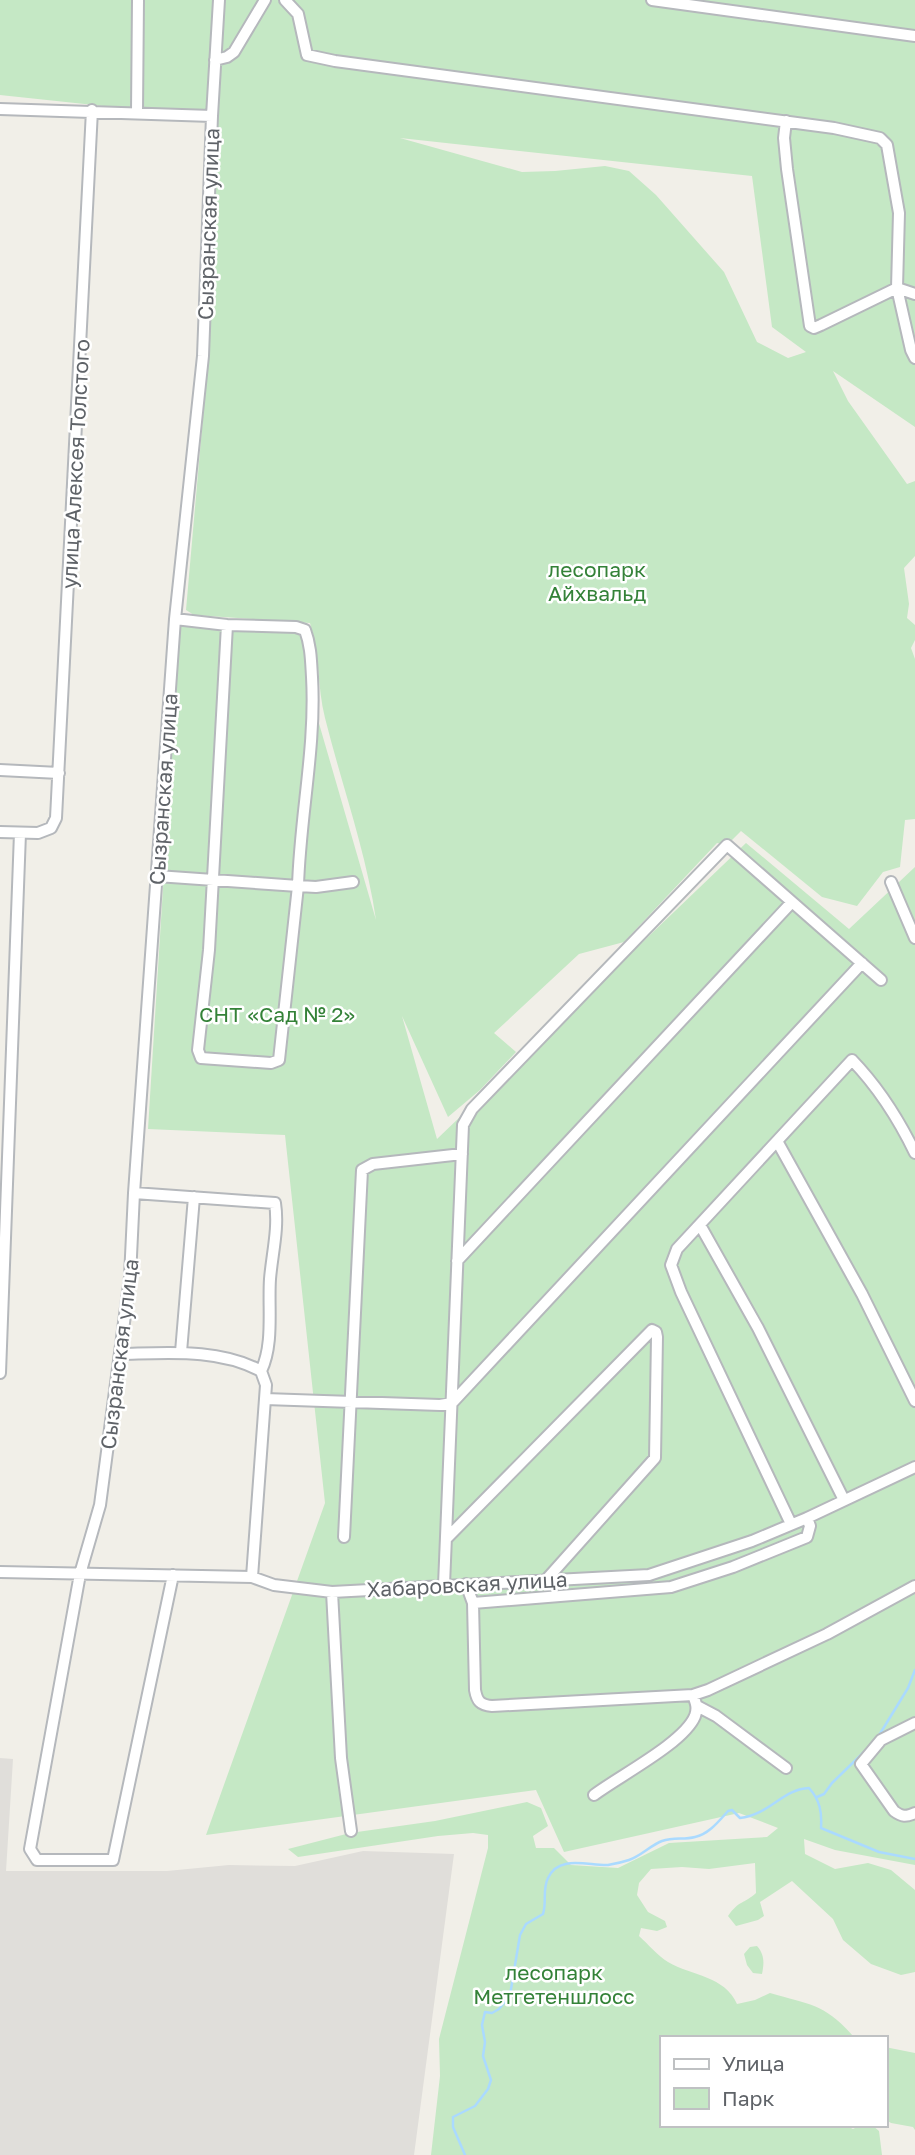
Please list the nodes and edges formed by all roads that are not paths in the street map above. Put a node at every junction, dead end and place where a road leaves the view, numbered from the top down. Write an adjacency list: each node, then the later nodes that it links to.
1 (138, 0): 10 (street)
2 (219, 0): 7 (street, Сызранская улица)
3 (265, 0): 7 (street)
4 (285, 0): 12 (street)
5 (652, 0): 6 (street)
6 (915, 36)
7 (215, 60): 11 (street, Сызранская улица)
8 (0, 108): 9 (street)
9 (92, 110): 10 (street); 19 (street, улица Алексея Толстого)
10 (137, 112): 11 (street)
11 (212, 116): 16 (street, Сызранская улица)
12 (786, 121): 13 (street); 13 (street)
13 (897, 288): 14 (street); 15 (street)
14 (915, 293)
15 (915, 358)
16 (175, 619): 17 (street); 22 (street, Сызранская улица)
17 (227, 625): 23 (street); 26 (street)
18 (0, 770): 19 (street)
19 (59, 773): 21 (street, улица Алексея Толстого)
20 (0, 832): 21 (street)
21 (20, 833): 41 (street)
22 (158, 876): 23 (street); 34 (street, Сызранская улица)
23 (212, 879): 26 (street); 26 (street)
24 (353, 882): 26 (street)
25 (891, 882): 28 (street)
26 (298, 886)
27 (792, 902): 29 (street); 33 (street); 37 (street)
28 (915, 938)
29 (862, 963): 30 (street); 45 (street)
30 (881, 980)
31 (777, 1141): 32 (street); 36 (street); 44 (street)
32 (915, 1153)
33 (462, 1154): 37 (street); 43 (street)
34 (134, 1193): 35 (street); 39 (street, Сызранская улица)
35 (194, 1197): 38 (street); 40 (street)
36 (700, 1225): 47 (street); 49 (street)
37 (457, 1261): 45 (street)
38 (181, 1352): 39 (street); 40 (street)
39 (121, 1354): 53 (street, Сызранская улица)
40 (261, 1371): 42 (street)
41 (0, 1373)
42 (265, 1399): 43 (street); 55 (street)
43 (350, 1401): 45 (street); 50 (street)
44 (915, 1401)
45 (452, 1403): 51 (street)
46 (915, 1467): 47 (street, Хабаровская улица)
47 (844, 1500): 48 (street, Хабаровская улица)
48 (807, 1518): 49 (street, Хабаровская улица); 61 (street)
49 (791, 1524): 56 (street, Хабаровская улица)
50 (344, 1537)
51 (446, 1539): 56 (street); 58 (street)
52 (0, 1572): 53 (street, Хабаровская улица)
53 (80, 1574): 54 (street, Хабаровская улица); 54 (street, Сызранская улица)
54 (173, 1575): 55 (street, Хабаровская улица)
55 (252, 1577): 60 (street, Хабаровская улица)
56 (547, 1580): 57 (street, Хабаровская улица)
57 (466, 1584): 58 (street, Хабаровская улица); 61 (street)
58 (444, 1585): 60 (street, Хабаровская улица)
59 (915, 1586): 62 (street)
60 (332, 1592): 68 (street)
61 (473, 1603): 62 (street)
62 (693, 1695): 63 (street)
63 (697, 1706): 65 (street); 66 (street)
64 (915, 1723): 67 (street)
65 (786, 1768)
66 (594, 1795)
67 (915, 1813)
68 (351, 1832)

